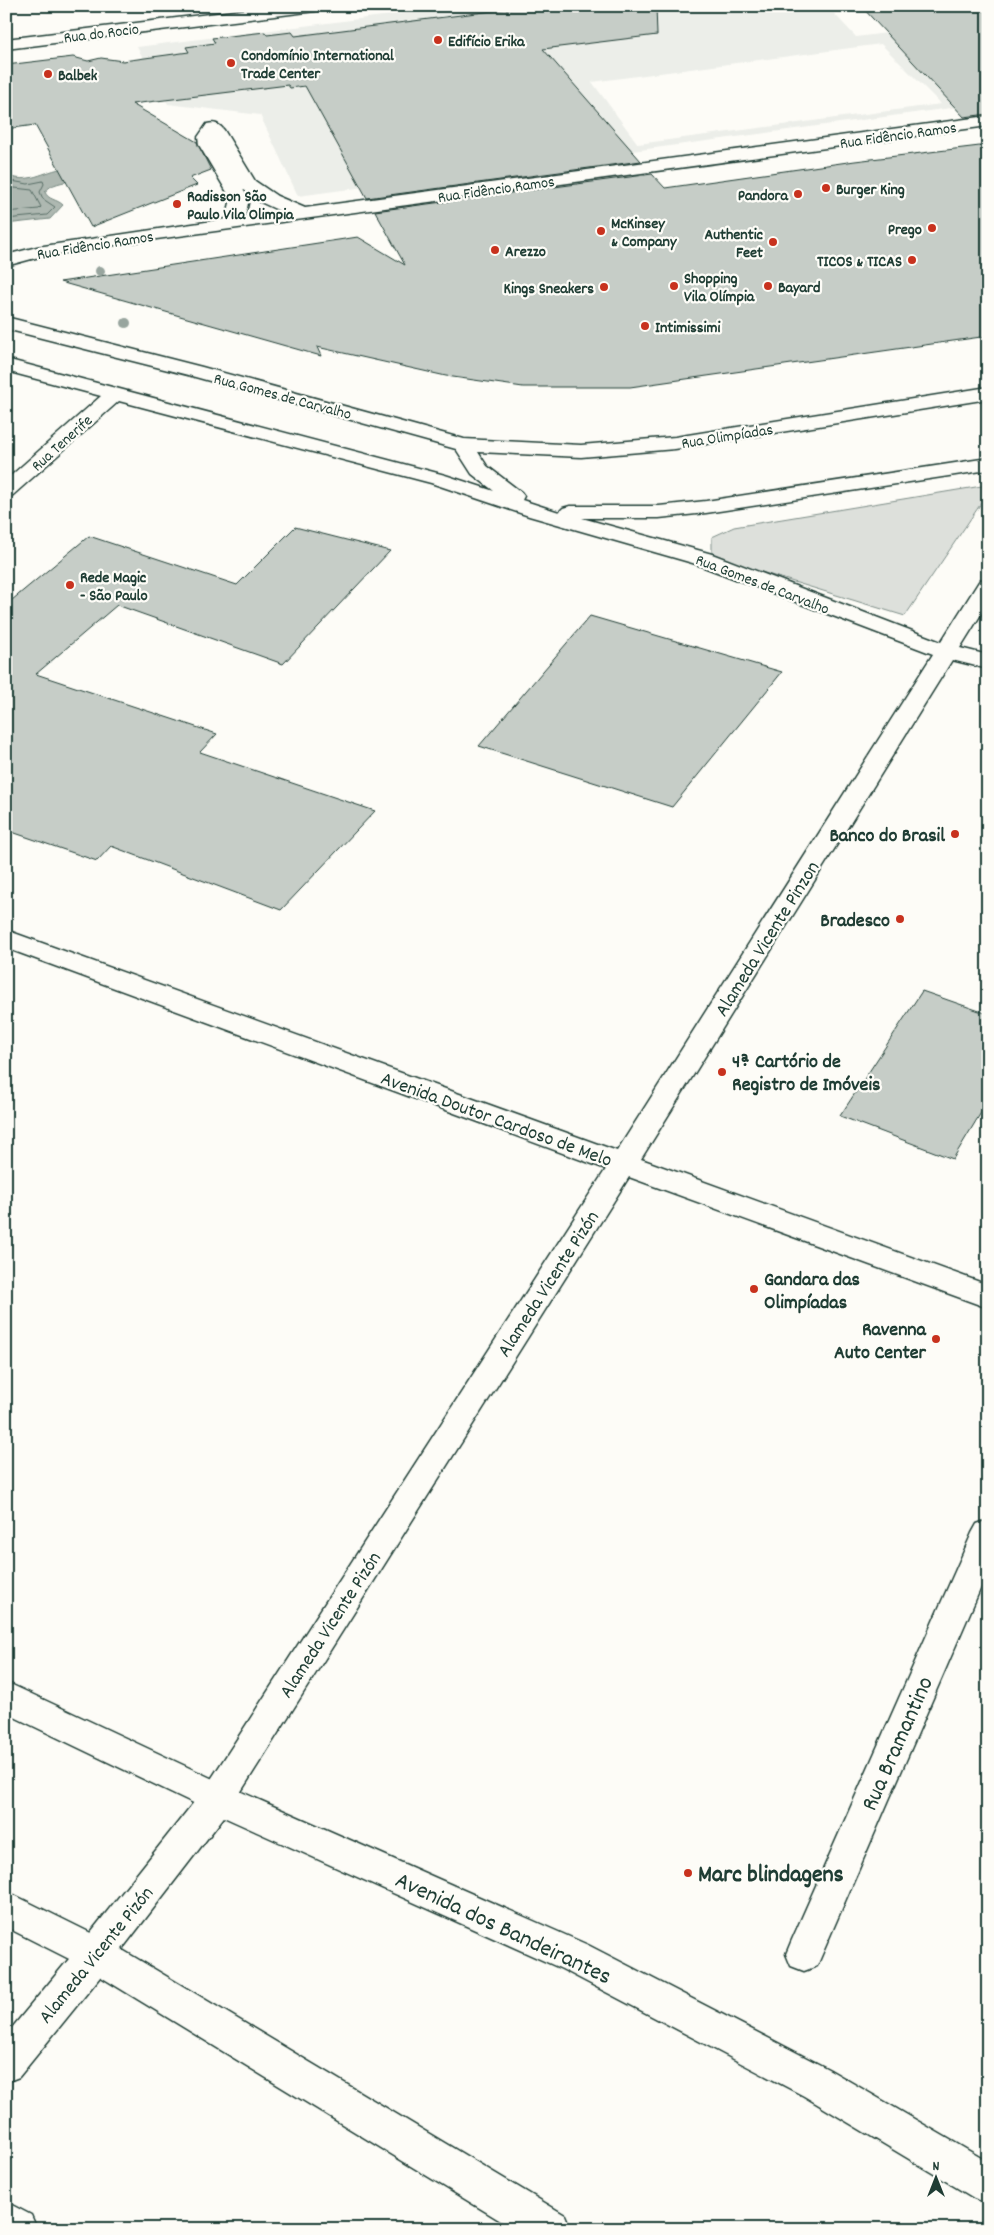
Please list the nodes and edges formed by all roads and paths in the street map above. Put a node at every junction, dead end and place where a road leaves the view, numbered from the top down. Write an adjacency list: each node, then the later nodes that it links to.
1 (316, 6): 2 (main road, Rua do Rocio)
2 (6, 44)
3 (985, 126): 4 (main road, Rua Fidêncio Ramos)
4 (304, 214): 5 (main road, Rua Fidêncio Ramos); 5 (main road)
5 (234, 224): 6 (main road, Rua Fidêncio Ramos)
6 (6, 261)
7 (6, 323): 12 (main road, Rua Gomes de Carvalho)
8 (6, 365): 11 (main road, Rua Gomes de Carvalho)
9 (988, 386): 13 (main road)
10 (988, 393): 13 (main road, Rua Olimpíadas)
11 (115, 394): 15 (main road, Rua Tenerife); 17 (main road, Rua Gomes de Carvalho)
12 (463, 446): 13 (main road, Rua Olimpíadas); 17 (main road, Rua Gomes de Carvalho)
13 (581, 451)
14 (988, 464): 16 (main road)
15 (6, 491)
16 (706, 507): 17 (main road); 18 (main road)
17 (536, 512): 18 (main road, Rua Gomes de Carvalho)
18 (704, 559): 20 (main road, Rua Gomes de Carvalho)
19 (988, 585): 20 (main road, Alameda Vicente Pinzon)
20 (946, 651): 21 (main road, Rua Gomes de Carvalho); 23 (main road, Alameda Vicente Pinzon)
21 (988, 662)
22 (6, 939): 23 (main road, Avenida Doutor Cardoso de Melo)
23 (623, 1164): 24 (main road, Avenida Doutor Cardoso de Melo); 27 (main road, Alameda Vicente Pizón)
24 (988, 1297)
25 (988, 1533): 30 (main road, Rua Bramantino)
26 (6, 1697): 27 (main road, Avenida dos Bandeirantes)
27 (218, 1798): 29 (main road, Alameda Vicente Pizón); 32 (main road, Avenida dos Bandeirantes)
28 (6, 1908): 29 (main road)
29 (96, 1954): 31 (main road, Alameda Vicente Pizón); 35 (main road)
30 (804, 1954)
31 (6, 2064)
32 (988, 2184)
33 (6, 2222): 34 (main road)
34 (17, 2229)
35 (550, 2229)

